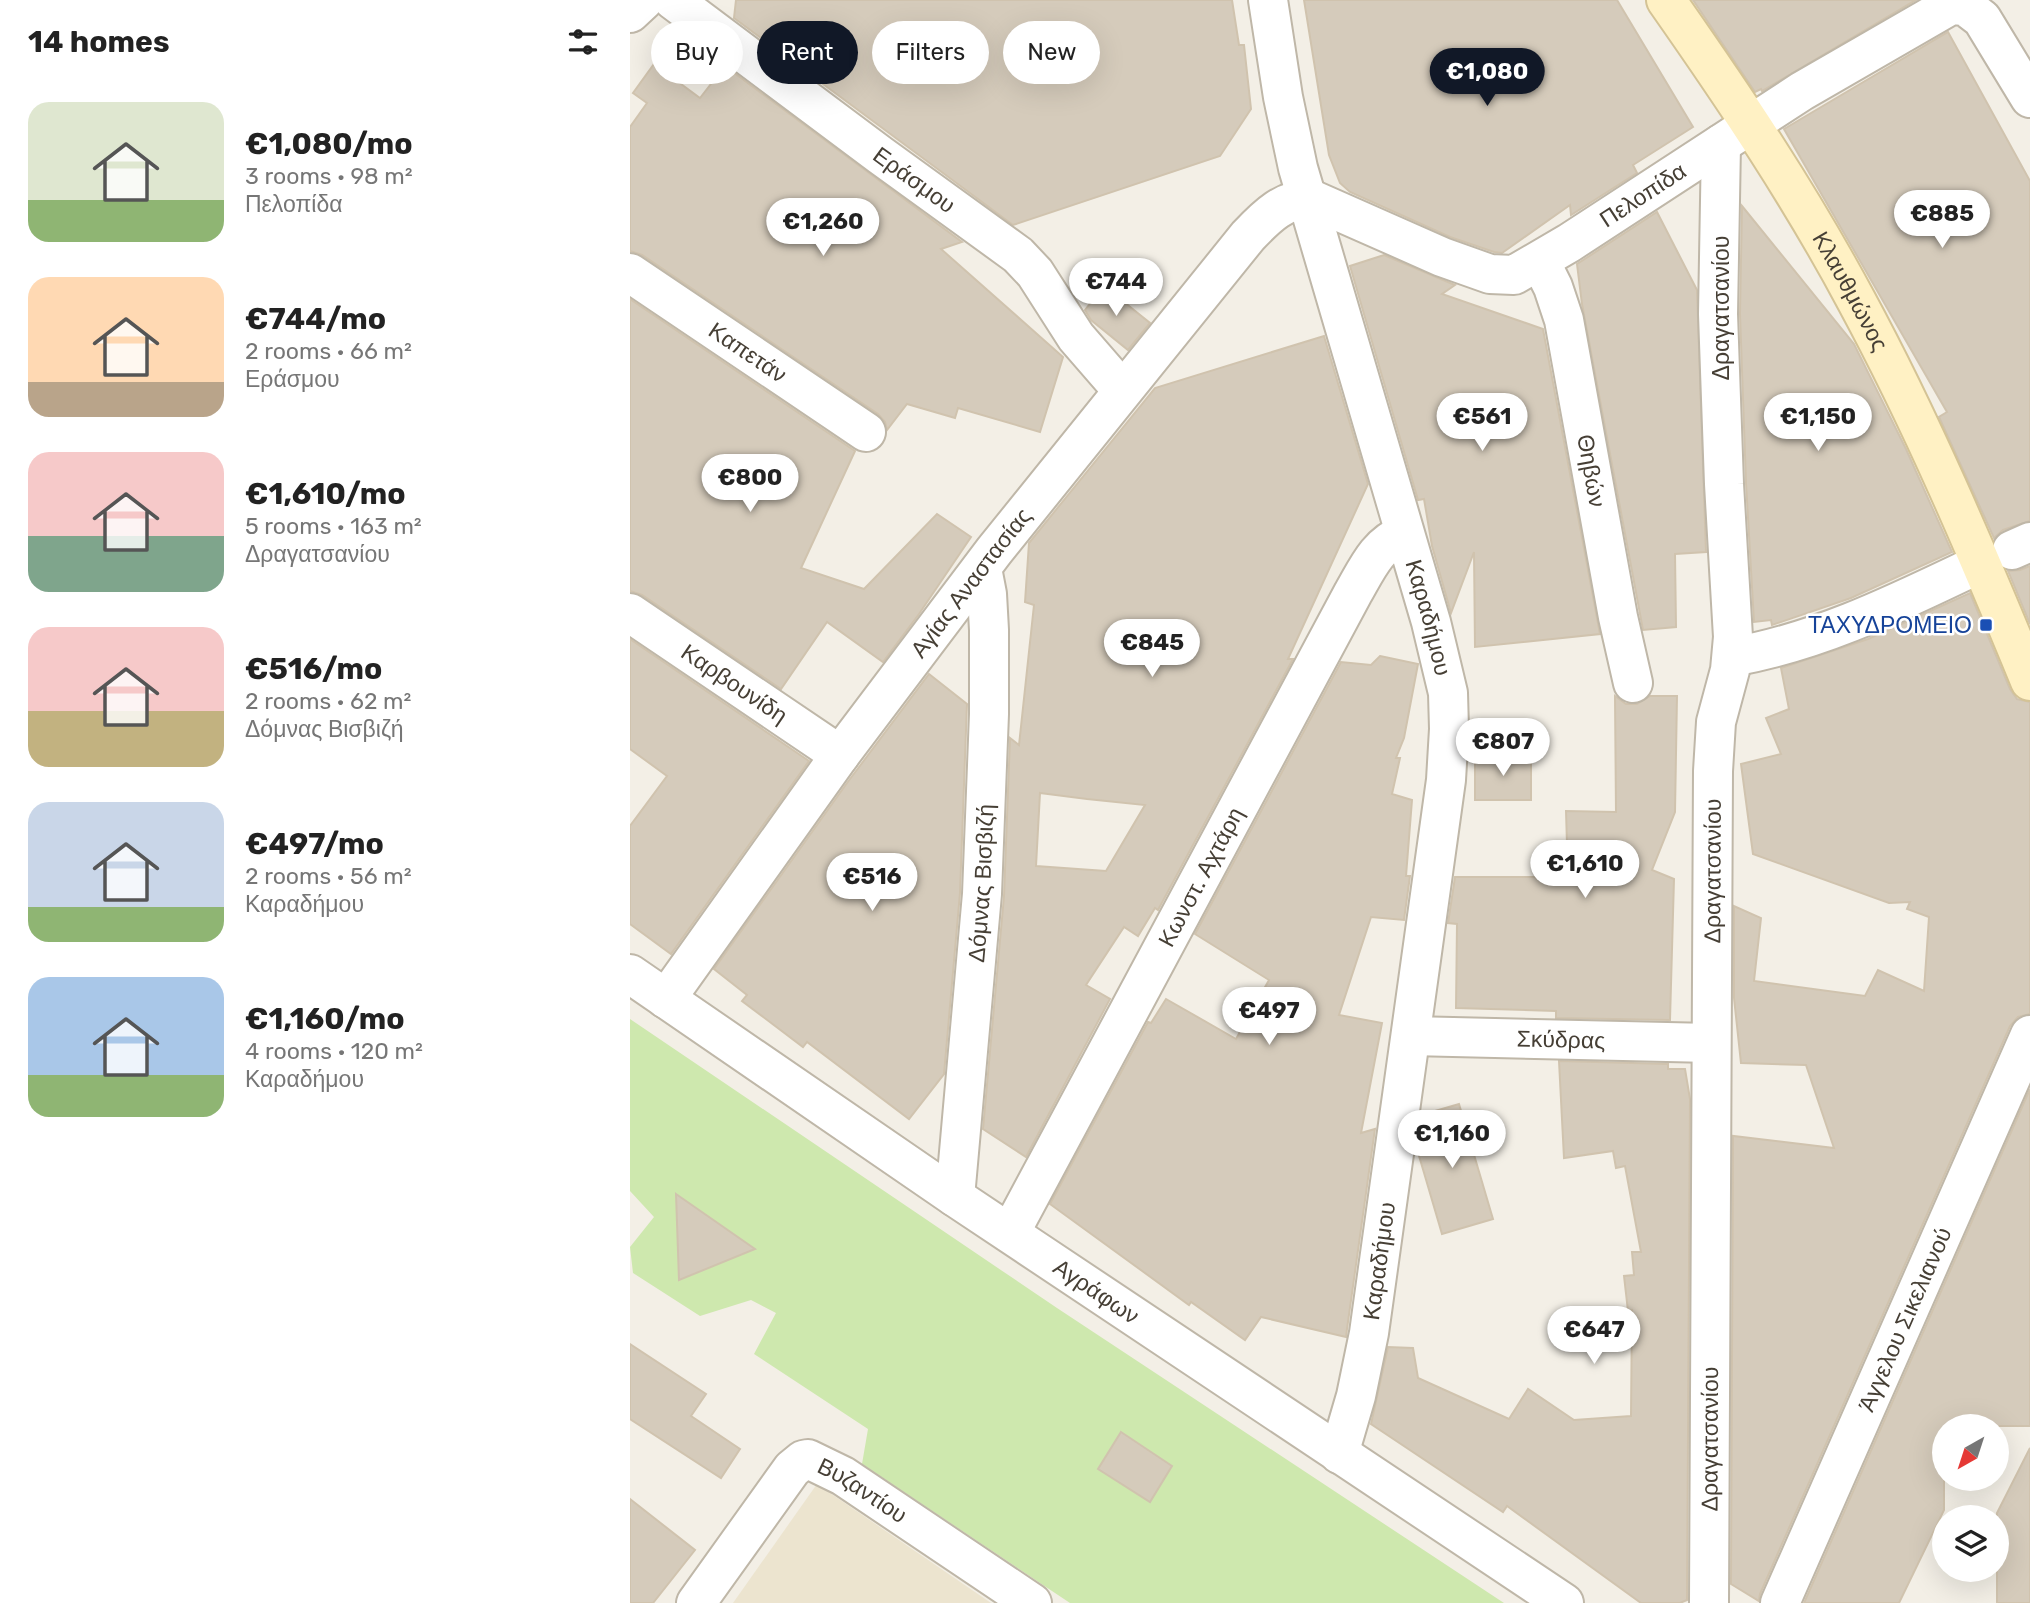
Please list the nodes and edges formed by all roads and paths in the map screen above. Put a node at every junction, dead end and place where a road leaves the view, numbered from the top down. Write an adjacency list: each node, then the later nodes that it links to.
1 (644, 0): 5 (street)
2 (673, 0): 11 (street, Εράσμου)
3 (1268, 0): 8 (street, Καραδήμου)
4 (1666, 0): 7 (main road, Κλαυθμώνος)
5 (630, 13)
6 (2030, 98): 7 (street, Πελοπίδα)
7 (1736, 133): 9 (street, Πελοπίδα); 14 (main road, Κλαυθμώνος); 17 (street, Δραγατσανίου)
8 (1306, 199): 9 (street, Πελοπίδα); 11 (street, Αγίας Αναστασίας); 13 (street, Καραδήμου)
9 (1540, 261): 19 (street, Θηβών)
10 (630, 274): 12 (street, Καπετάν)
11 (1122, 390): 15 (street, Αγίας Αναστασίας)
12 (866, 432)
13 (1404, 534): 24 (street, Καραδήμου); 27 (street, Κωνστ. Αχτάρη)
14 (2007, 552): 17 (street); 18 (main road, Κλαυθμώνος)
15 (982, 568): 20 (street, Αγίας Αναστασίας); 26 (street, Δόμνας Βισβιζή)
16 (630, 613): 20 (street, Καρβουνίδη)
17 (1732, 657): 25 (street, Δραγατσανίου)
18 (2030, 681)
19 (1633, 683)
20 (840, 755): 22 (street, Αγίας Αναστασίας)
21 (630, 974): 22 (street, Αγράφων)
22 (666, 999): 26 (street, Αγράφων)
23 (2030, 1035): 33 (street, Άγγελου Σικελιανού)
24 (1411, 1036): 25 (street, Σκύδρας); 28 (street, Καραδήμου)
25 (1711, 1043): 32 (street, Δραγατσανίου)
26 (955, 1197): 27 (street, Αγράφων)
27 (1010, 1233): 28 (street, Αγράφων)
28 (1339, 1454): 31 (street, Αγράφων)
29 (696, 1603): 30 (street, Βυζαντίου)
30 (1032, 1603)
31 (1564, 1603)
32 (1709, 1603)
33 (1780, 1603)

